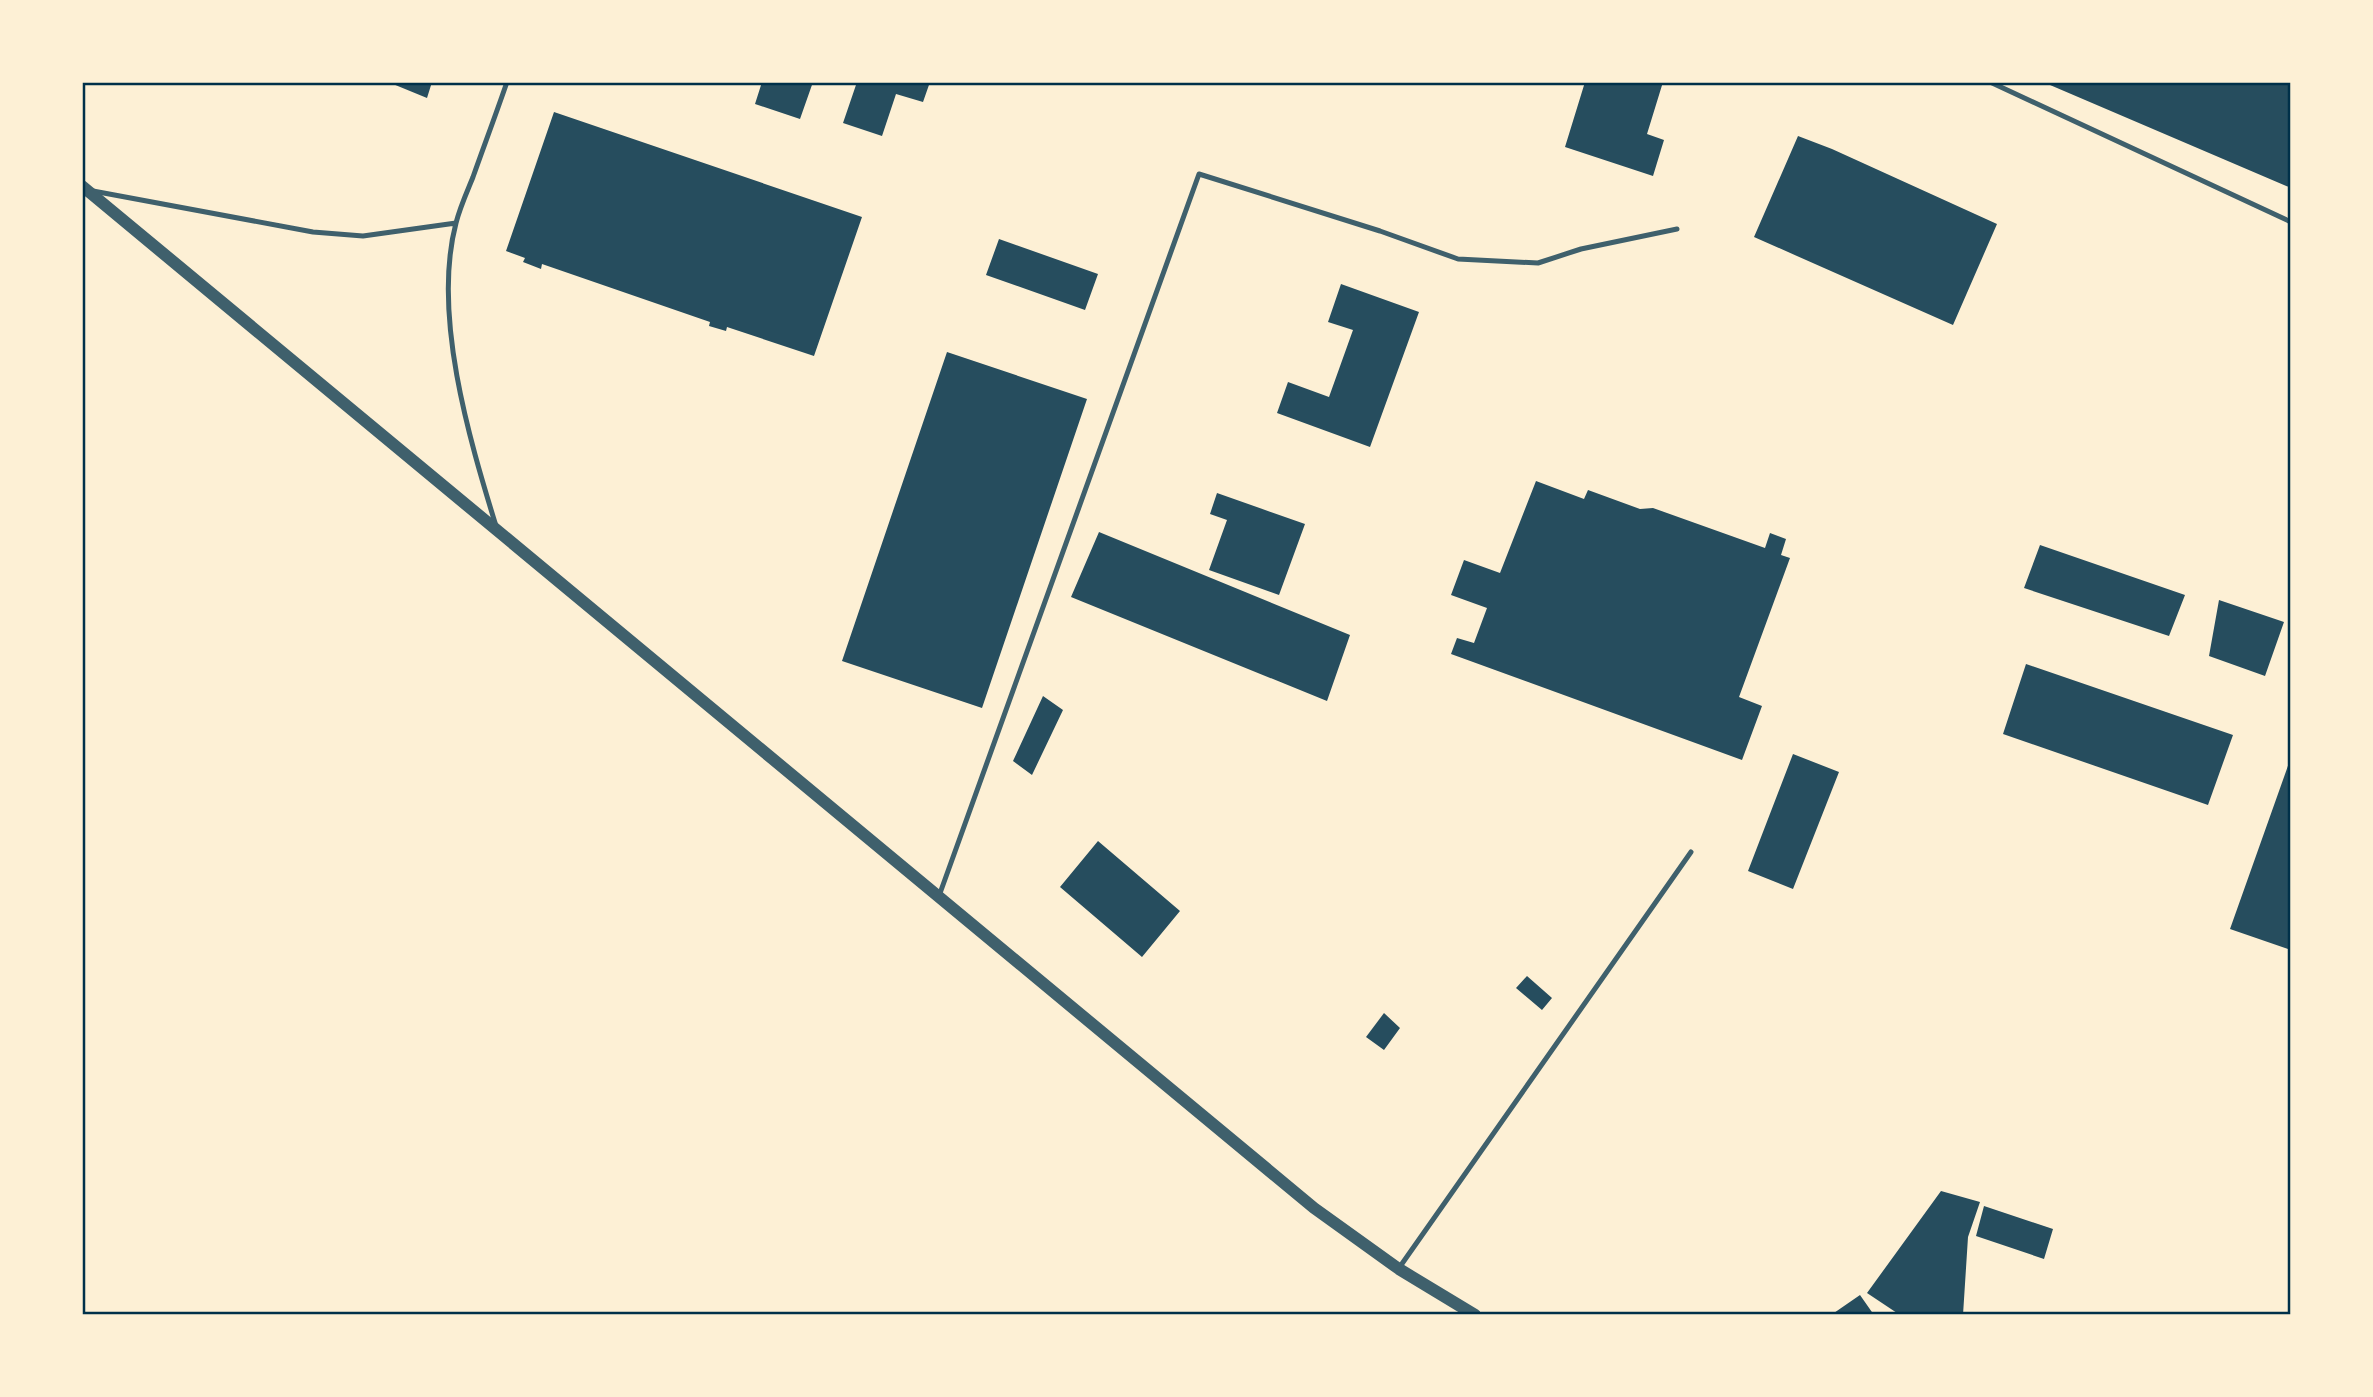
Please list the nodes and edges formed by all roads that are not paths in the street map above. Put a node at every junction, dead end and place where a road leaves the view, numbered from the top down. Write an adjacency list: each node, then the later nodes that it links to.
1 (507, 82): 5 (lane)
2 (1990, 82): 4 (lane)
3 (85, 188): 5 (lane); 7 (street)
4 (2291, 222)
5 (456, 223): 7 (lane)
6 (1678, 229): 9 (lane)
7 (498, 532): 9 (street)
8 (1691, 852): 10 (lane)
9 (939, 895): 10 (street)
10 (1399, 1269): 11 (street)
11 (1475, 1315)

